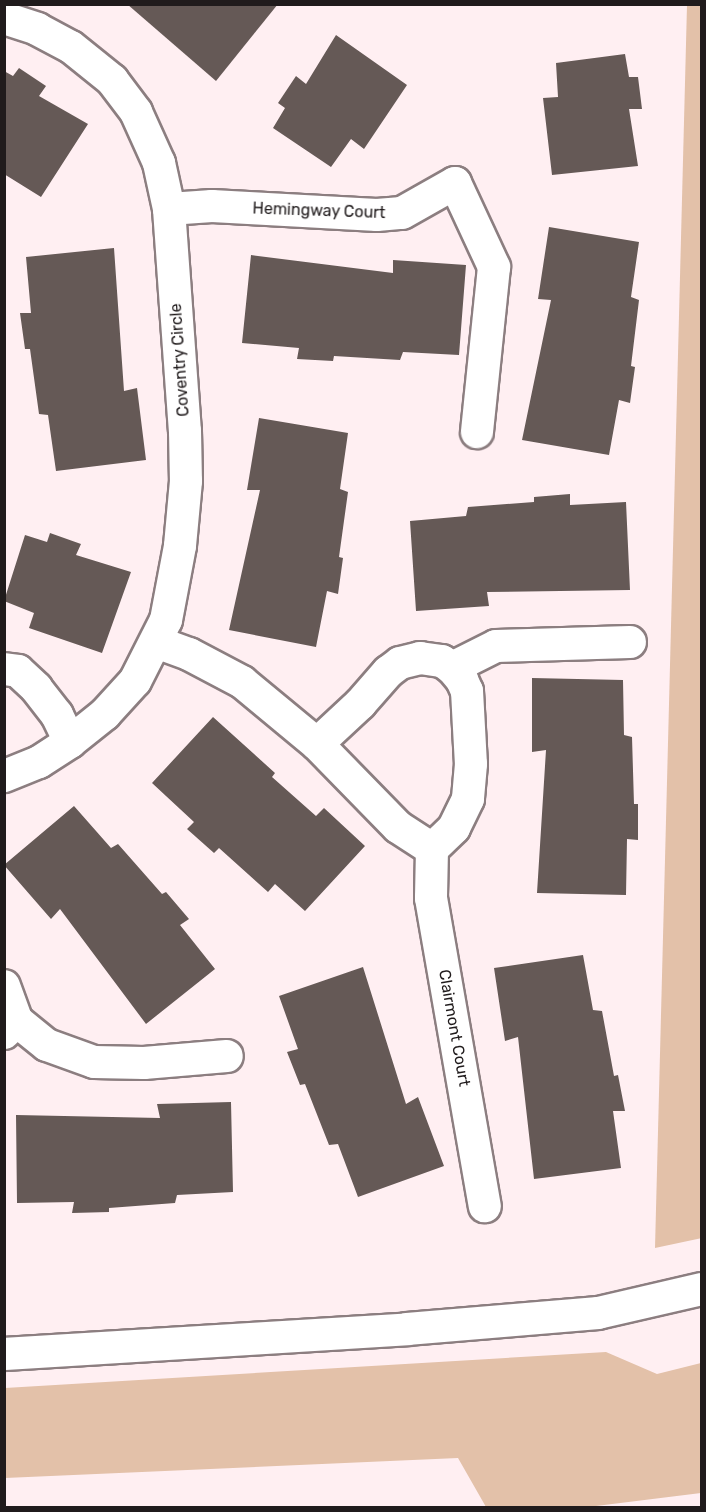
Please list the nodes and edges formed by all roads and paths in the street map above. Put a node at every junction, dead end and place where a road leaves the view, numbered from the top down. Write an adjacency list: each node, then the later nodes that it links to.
1 (4, 18): 2 (street, Coventry Circle)
2 (169, 209): 3 (street, Hemingway Court); 4 (street, Coventry Circle)
3 (477, 432)
4 (156, 642): 8 (street, Coventry Circle); 9 (street)
5 (630, 642): 6 (street)
6 (452, 668): 9 (street); 11 (street)
7 (4, 669): 8 (street)
8 (70, 742): 10 (street, Coventry Circle)
9 (316, 744): 11 (street)
10 (4, 776)
11 (432, 849): 15 (street, Clairmont Court)
12 (4, 986): 13 (street)
13 (11, 1027): 14 (street)
14 (227, 1056)
15 (485, 1206)
16 (702, 1289): 17 (street)
17 (4, 1354)

